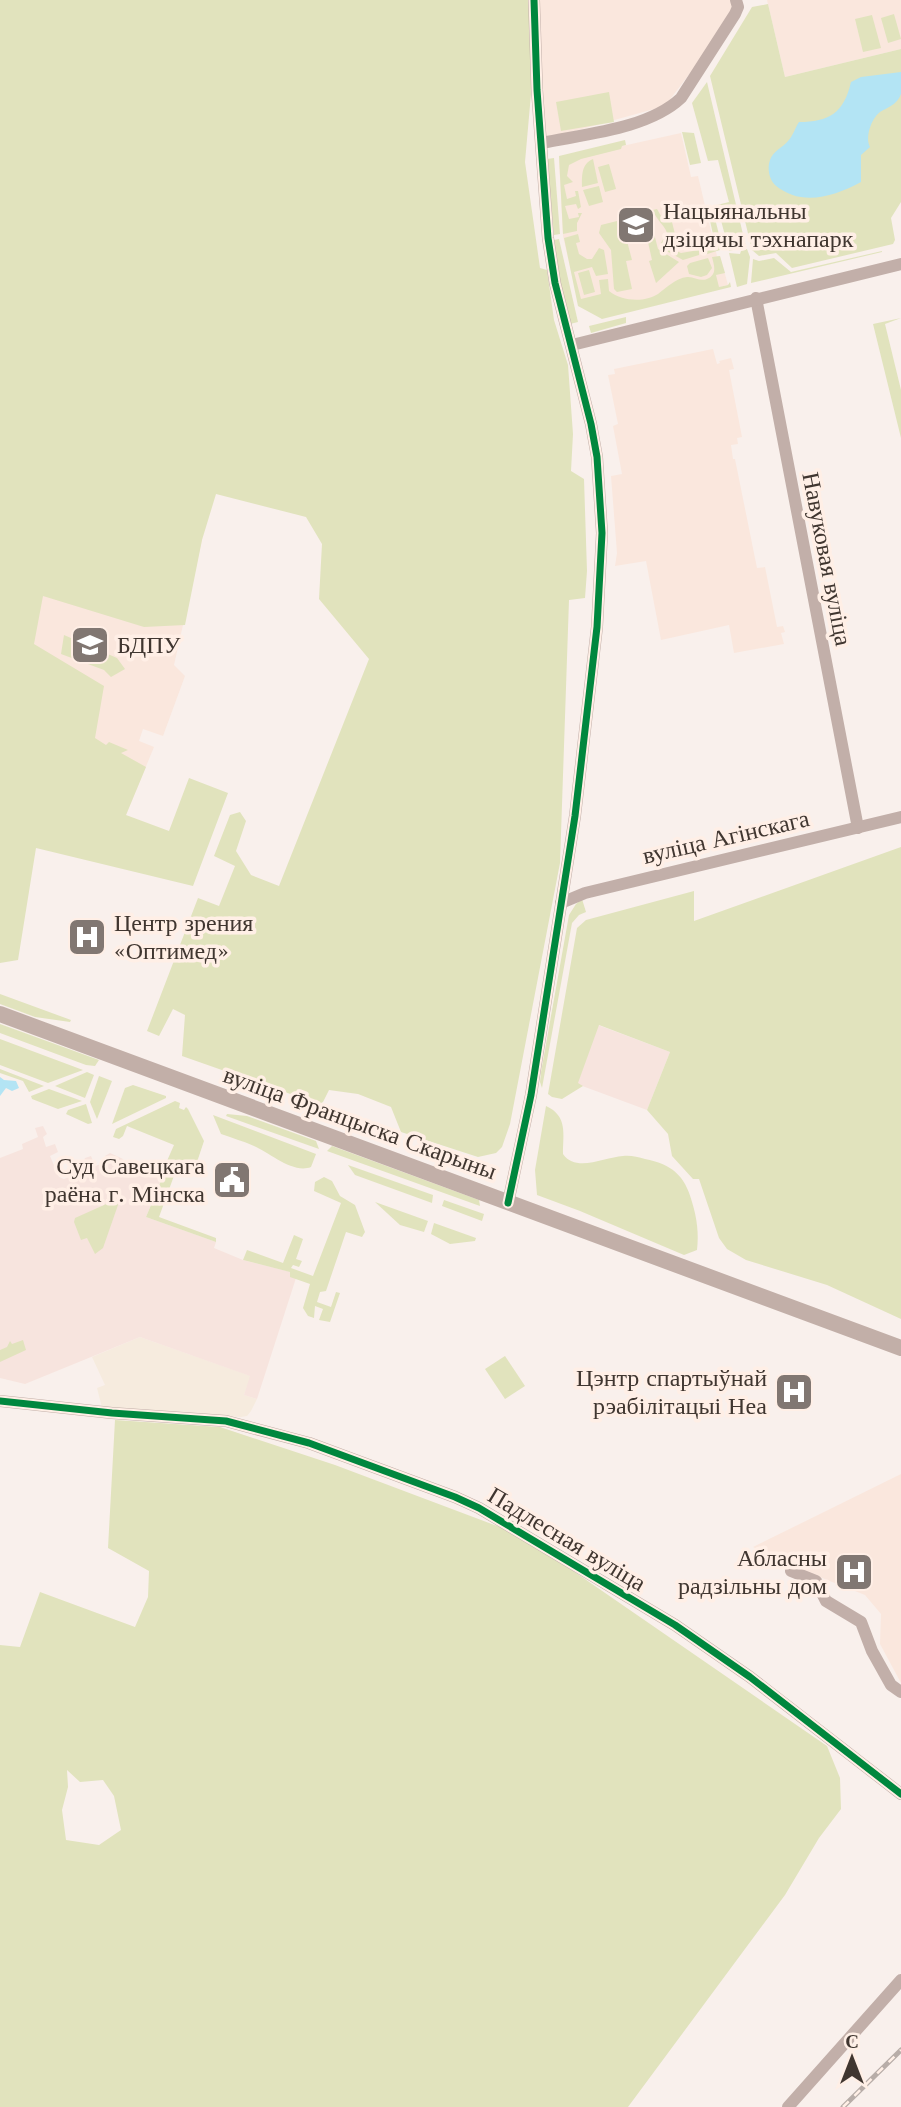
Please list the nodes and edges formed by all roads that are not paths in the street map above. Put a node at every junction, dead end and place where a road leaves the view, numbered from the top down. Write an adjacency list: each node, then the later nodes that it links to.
1 (534, 0): 3 (street)
2 (736, 0): 3 (street)
3 (542, 143): 6 (street)
4 (901, 264): 5 (street)
5 (756, 298): 6 (street); 8 (street, Навуковая вуліца)
6 (572, 345): 9 (street)
7 (901, 817): 8 (street, вуліца Агінскага)
8 (859, 828): 9 (street, вуліца Агінскага)
9 (561, 903): 11 (street)
10 (0, 1014): 11 (main road, вуліца Францыска Скарыны)
11 (508, 1203): 12 (main road, вуліца Францыска Скарыны)
12 (901, 1348)
13 (0, 1401): 16 (street, Падлесная вуліца)
14 (791, 1571): 15 (street)
15 (901, 1692)
16 (901, 1794)
17 (901, 1980): 18 (street)
18 (788, 2107)

